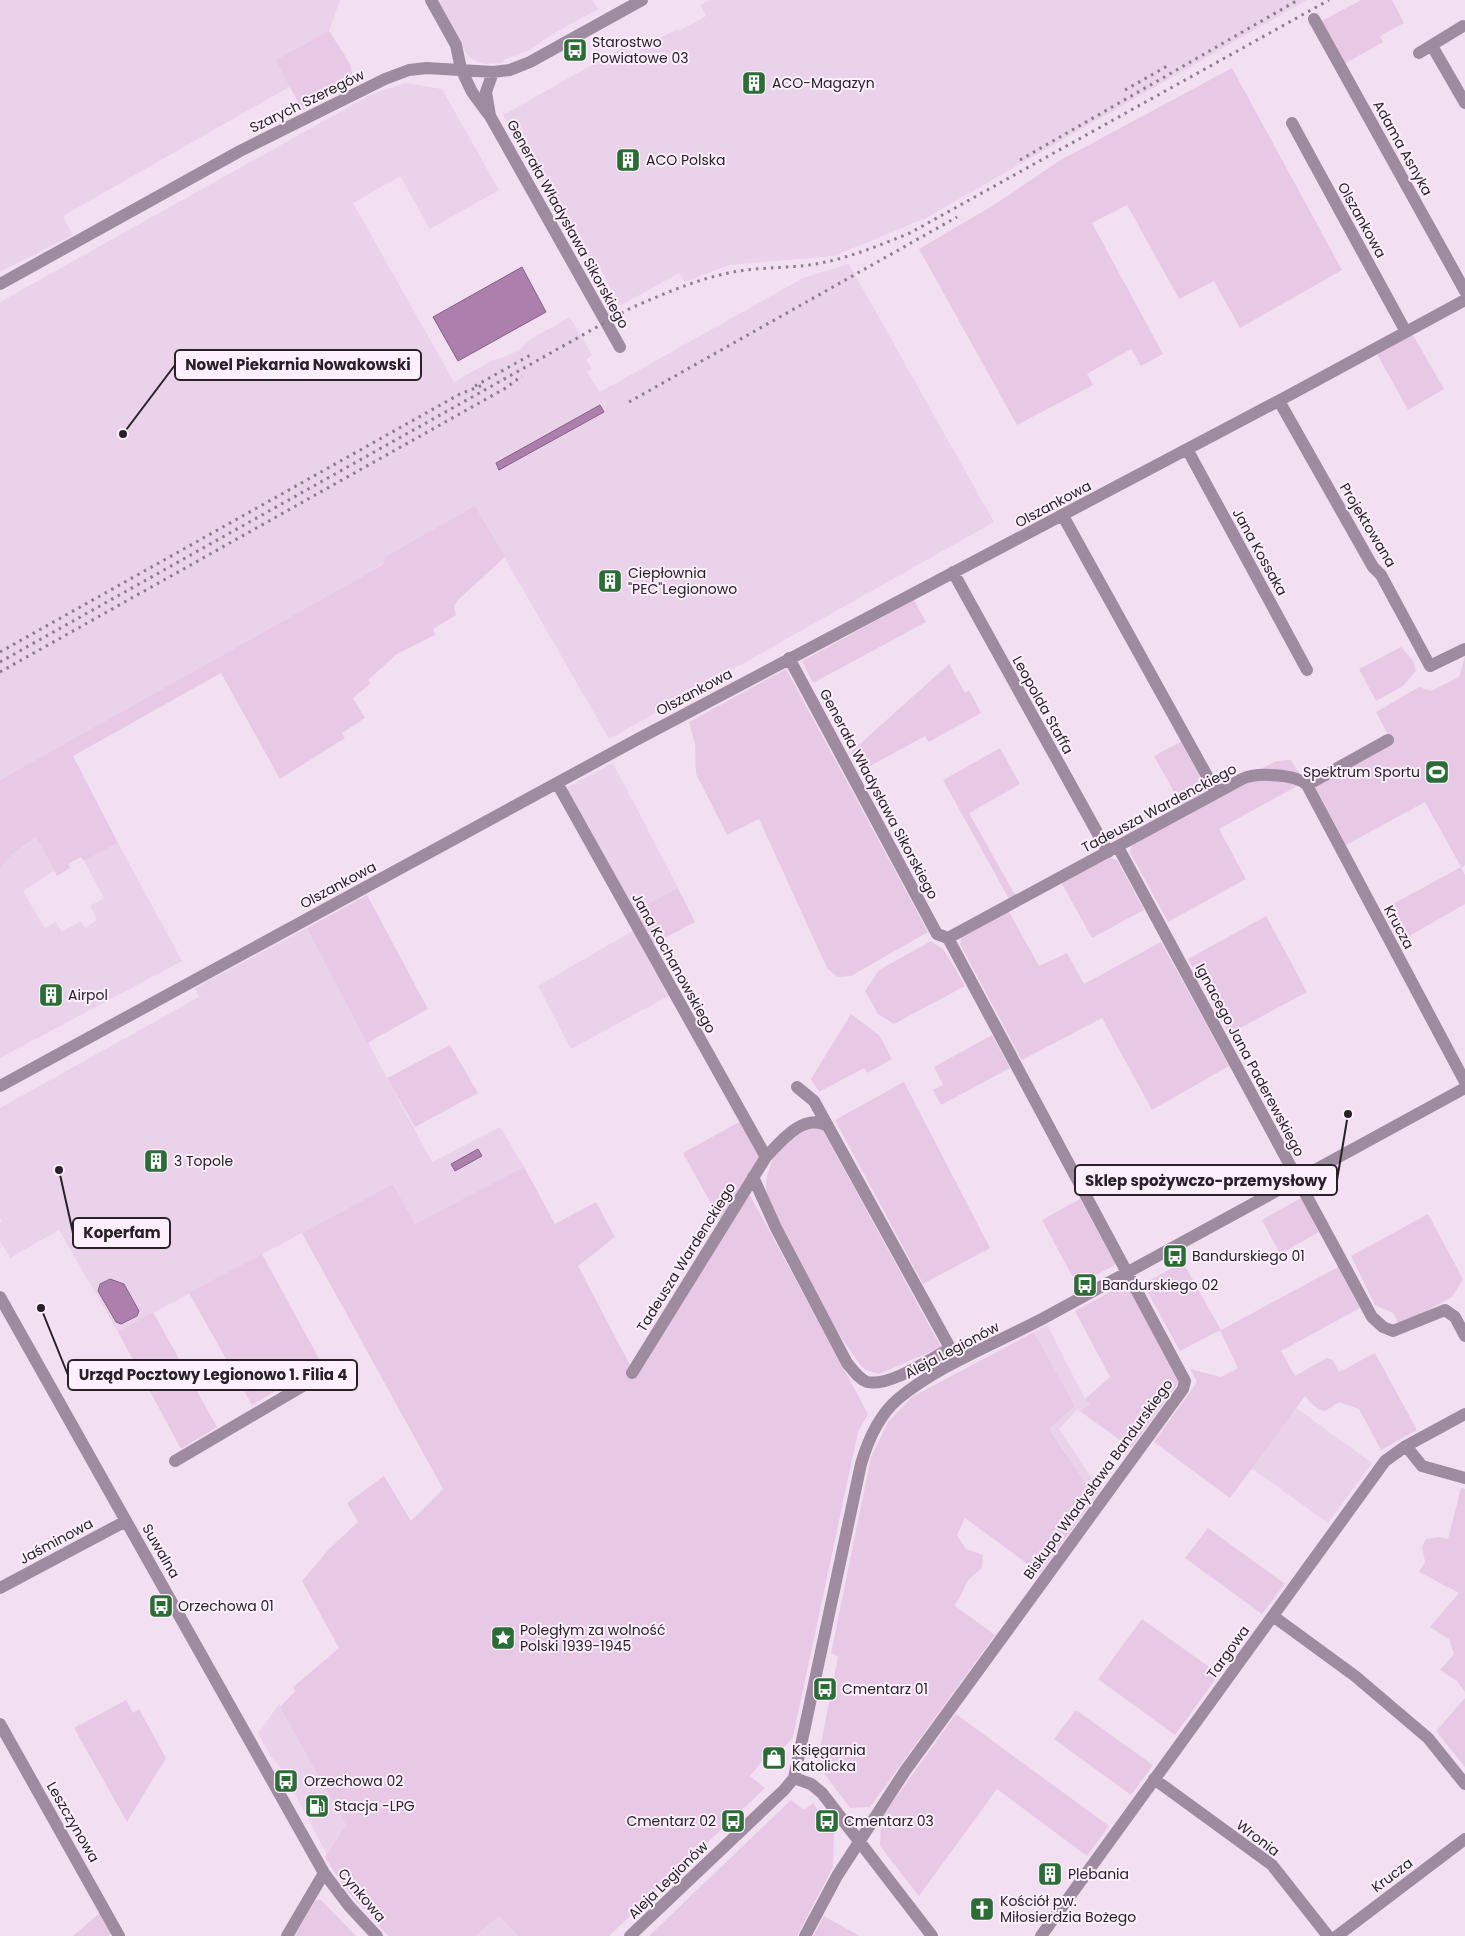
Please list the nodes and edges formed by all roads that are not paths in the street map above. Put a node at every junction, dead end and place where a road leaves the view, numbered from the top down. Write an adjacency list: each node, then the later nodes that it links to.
1 (431, 0): 7 (street, Generała Władysława Sikorskiego)
2 (642, 0): 8 (street, Szarych Szeregów)
3 (1314, 19): 13 (street, Adama Asnyka)
4 (1463, 26): 5 (street)
5 (1432, 46): 6 (street); 9 (street)
6 (1419, 53)
7 (461, 69): 8 (street, Szarych Szeregów); 10 (street, Generała Władysława Sikorskiego); 12 (street, Szarych Szeregów)
8 (493, 72): 10 (street, Generała Władysława Sikorskiego)
9 (1465, 103)
10 (490, 116): 16 (street, Generała Władysława Sikorskiego)
11 (1292, 123): 15 (street, Olszankowa)
12 (0, 284)
13 (1465, 292)
14 (1465, 300): 15 (street, Olszankowa)
15 (1406, 332): 17 (street, Olszankowa)
16 (620, 347)
17 (1279, 401): 18 (street, Olszankowa); 21 (street, Projektowana)
18 (1186, 449): 19 (street, Olszankowa); 23 (street, Jana Kossaka)
19 (1063, 516): 20 (street, Olszankowa); 27 (street)
20 (953, 572): 22 (street, Olszankowa); 28 (street, Leopolda Staffa)
21 (1465, 649)
22 (789, 658): 25 (street, Olszankowa); 29 (street, Generała Władysława Sikorskiego)
23 (1307, 670)
24 (1388, 740): 26 (street)
25 (557, 783): 31 (street, Olszankowa); 35 (street, Jana Kochanowskiego)
26 (1307, 785): 27 (street, Tadeusza Wardenckiego); 30 (street, Krucza)
27 (1216, 792): 28 (street, Tadeusza Wardenckiego)
28 (1113, 850): 29 (street, Tadeusza Wardenckiego); 37 (street, Ignacego Jana Paderewskiego)
29 (948, 938): 38 (street, Biskupa Władysława Bandurskiego)
30 (1465, 1082)
31 (0, 1086)
32 (796, 1087): 34 (street)
33 (1465, 1088): 37 (street, Aleja Legionów)
34 (828, 1126): 35 (street, Tadeusza Wardenckiego); 41 (street)
35 (766, 1157): 36 (street, Tadeusza Wardenckiego)
36 (753, 1177): 41 (street); 44 (street, Tadeusza Wardenckiego)
37 (1298, 1180): 38 (street, Aleja Legionów); 40 (street, Ignacego Jana Paderewskiego)
38 (1128, 1272): 42 (street, Aleja Legionów); 57 (street, Biskupa Władysława Bandurskiego)
39 (0, 1297): 49 (street, Suwalna)
40 (1465, 1336)
41 (951, 1348): 42 (street)
42 (958, 1363): 53 (street, Aleja Legionów)
43 (335, 1367): 47 (street)
44 (632, 1372)
45 (1465, 1414): 46 (street, Targowa)
46 (1406, 1446): 48 (street); 51 (street, Targowa)
47 (175, 1461)
48 (1465, 1478)
49 (126, 1521): 50 (street, Jaśminowa); 58 (street, Suwalna)
50 (0, 1588)
51 (1273, 1616): 54 (street, Targowa); 55 (street)
52 (0, 1724): 59 (street, Leszczynowa)
53 (794, 1778): 57 (street); 62 (street, Aleja Legionów)
54 (1154, 1780): 65 (street, Targowa); 66 (street, Wronia)
55 (1465, 1784)
56 (1465, 1839): 67 (street, Krucza)
57 (860, 1843): 63 (street, Biskupa Władysława Bandurskiego); 64 (street)
58 (324, 1873): 60 (street); 61 (street, Cynkowa)
59 (119, 1936)
60 (287, 1936)
61 (377, 1936)
62 (630, 1936)
63 (805, 1936)
64 (932, 1936)
65 (1041, 1936)
66 (1328, 1936)
67 (1337, 1936)

